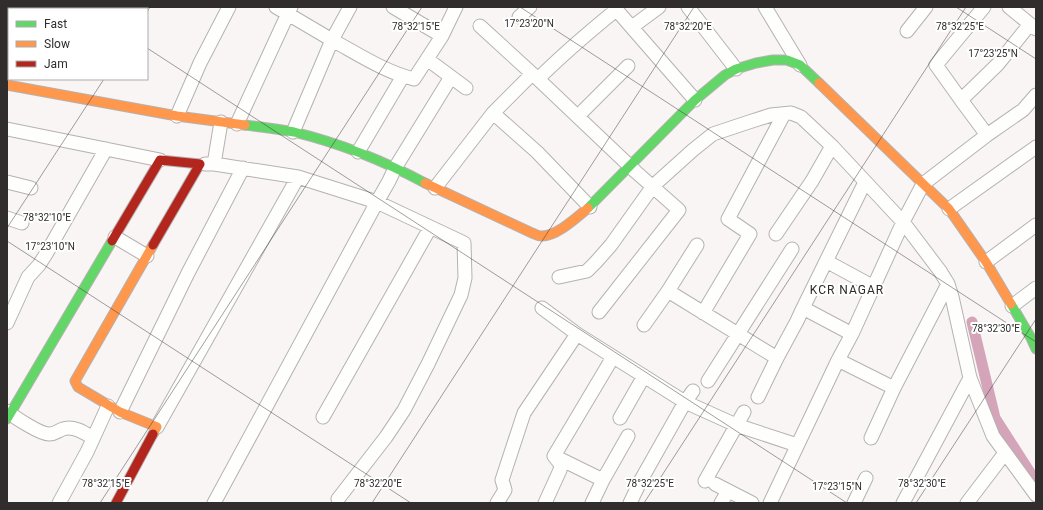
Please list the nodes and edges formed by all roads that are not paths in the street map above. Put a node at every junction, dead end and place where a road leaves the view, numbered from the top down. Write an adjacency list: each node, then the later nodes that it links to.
1 (229, 7): 36 (street)
2 (276, 7): 14 (street)
3 (350, 7): 21 (street)
4 (393, 7): 20 (street)
5 (456, 7): 20 (street)
6 (530, 7): 15 (street)
7 (660, 7): 18 (street)
8 (688, 7): 25 (street)
9 (926, 7): 19 (street)
10 (984, 7): 33 (street)
11 (1009, 7): 17 (street)
12 (615, 8): 18 (street); 27 (street)
13 (768, 8): 23 (street)
14 (289, 10): 21 (street); 39 (street)
15 (519, 17)
16 (480, 26): 27 (street)
17 (1033, 26): 33 (street)
18 (632, 27): 32 (street)
19 (907, 31)
20 (442, 36): 22 (street)
21 (332, 40): 26 (street); 41 (street)
22 (427, 59): 26 (street); 28 (street)
23 (800, 65): 25 (street); 59 (street)
24 (628, 66): 37 (street)
25 (736, 69): 32 (street)
26 (403, 76): 46 (street)
27 (535, 76): 34 (street); 37 (street)
28 (451, 78): 29 (street); 51 (street)
29 (466, 88)
30 (8, 89): 36 (street)
31 (1036, 95): 42 (street)
32 (695, 100): 52 (street)
33 (961, 100): 42 (street)
34 (493, 114): 58 (street); 61 (street)
35 (784, 114): 43 (street); 56 (street); 84 (street)
36 (177, 116): 38 (street)
37 (578, 116): 52 (street)
38 (222, 122): 39 (street); 47 (street)
39 (238, 124): 41 (street)
40 (7, 129): 45 (street)
41 (293, 132): 46 (street)
42 (987, 135): 59 (street)
43 (832, 146): 55 (street); 68 (street)
44 (1036, 147): 62 (street)
45 (106, 149): 48 (street); 85 (street)
46 (358, 152): 51 (street)
47 (215, 159): 49 (street); 50 (street)
48 (160, 160): 49 (street); 69 (street)
49 (200, 164): 72 (street)
50 (243, 168): 53 (street); 100 (street)
51 (395, 168): 58 (street); 60 (street)
52 (633, 169): 56 (street); 61 (street)
53 (298, 177): 60 (street); 106 (street)
54 (7, 182): 57 (street)
55 (865, 182): 63 (street); 73 (street)
56 (650, 184): 75 (street); 83 (street)
57 (31, 188)
58 (435, 188): 61 (street)
59 (920, 189): 62 (street); 63 (street)
60 (379, 199): 67 (street); 120 (street)
61 (590, 207)
62 (949, 209): 74 (street)
63 (906, 217): 76 (street); 77 (street)
64 (7, 218): 65 (street)
65 (22, 223)
66 (1036, 226): 74 (street)
67 (430, 228): 103 (street); 117 (street)
68 (776, 234)
69 (115, 237): 72 (street); 102 (street)
70 (697, 245): 79 (street)
71 (792, 249): 88 (street)
72 (147, 256): 100 (street)
73 (826, 261): 77 (street); 82 (street)
74 (986, 262): 80 (street)
75 (559, 277)
76 (948, 284): 95 (street); 97 (street)
77 (874, 287): 89 (street)
78 (1036, 288): 80 (street)
79 (668, 291): 84 (street); 86 (street)
80 (1012, 306): 90 (street)
81 (542, 308): 87 (street)
82 (804, 308): 89 (street); 92 (street)
83 (599, 312)
84 (703, 313): 88 (street)
85 (7, 323)
86 (644, 326)
87 (577, 334): 91 (street); 121 (street)
88 (737, 334): 92 (street); 96 (street)
89 (852, 334): 93 (street)
90 (1034, 340)
91 (613, 357): 94 (street); 112 (street)
92 (777, 358): 99 (street)
93 (838, 360): 97 (street); 110 (street)
94 (644, 376): 98 (street); 104 (street)
95 (970, 378): 111 (street); 129 (street)
96 (708, 381)
97 (894, 388): 109 (street)
98 (689, 396): 105 (street); 124 (street)
99 (758, 397)
100 (114, 409): 106 (street); 108 (street)
101 (744, 412): 105 (street)
102 (8, 415): 108 (street)
103 (323, 417)
104 (620, 418)
105 (736, 425): 110 (street); 115 (street)
106 (157, 427): 119 (street)
107 (628, 436): 114 (street)
108 (93, 438): 118 (street)
109 (871, 438)
110 (797, 445): 127 (street)
111 (1006, 453): 116 (street); 130 (street)
112 (554, 456): 114 (street); 122 (street)
113 (866, 478): 128 (street)
114 (603, 480): 123 (street)
115 (728, 491): 125 (street); 126 (street)
116 (1036, 495)
117 (338, 499)
118 (59, 503)
119 (116, 503)
120 (214, 503)
121 (497, 503)
122 (545, 503)
123 (592, 503)
124 (630, 503)
125 (721, 503)
126 (752, 503)
127 (770, 503)
128 (854, 503)
129 (903, 503)
130 (967, 503)

